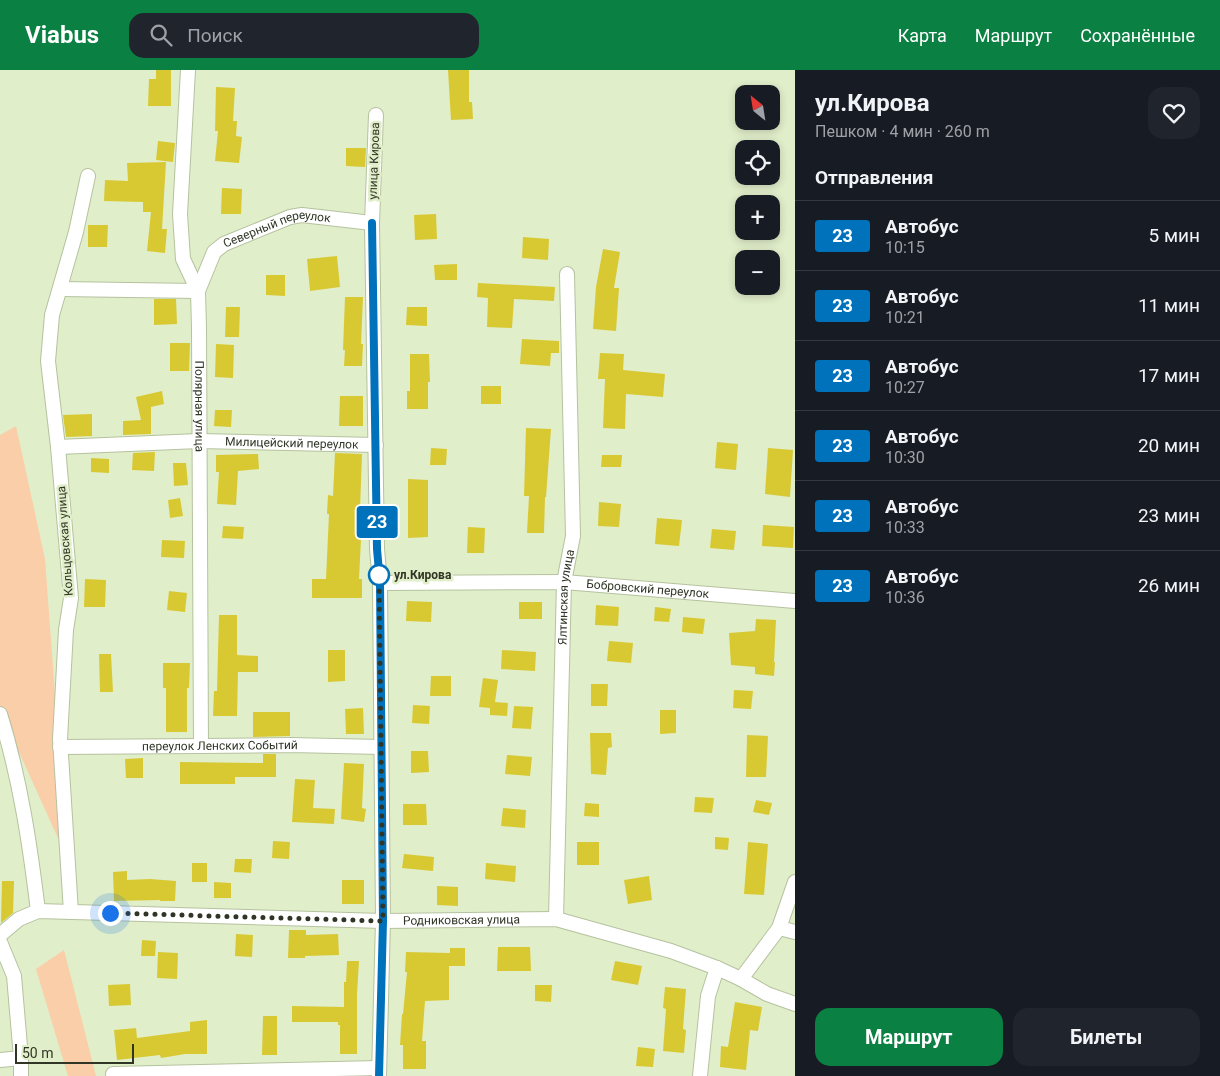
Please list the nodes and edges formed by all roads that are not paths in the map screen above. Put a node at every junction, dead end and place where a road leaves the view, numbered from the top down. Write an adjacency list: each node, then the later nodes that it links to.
1 (188, 70): 7 (street, Полярная улица)
2 (376, 115): 4 (street, улица Кирова)
3 (88, 176): 6 (street, Кольцовская улица)
4 (372, 223): 7 (street, Северный переулок); 9 (street, улица Кирова)
5 (567, 274): 11 (street, Ялтинская улица)
6 (60, 289): 7 (street); 10 (street, Кольцовская улица)
7 (198, 291): 8 (street, Полярная улица)
8 (199, 441): 9 (street, Милицейский переулок); 10 (street, Милицейский переулок); 16 (street, Полярная улица)
9 (376, 445): 12 (street, улица Кирова)
10 (58, 447): 17 (street, Кольцовская улица)
11 (564, 582): 12 (street, Бобровский переулок); 13 (street, Бобровский переулок); 22 (street, Ялтинская улица)
12 (380, 583): 18 (street, улица Кирова)
13 (795, 600)
14 (0, 714): 15 (street)
15 (4, 740): 20 (street)
16 (201, 746): 17 (street, переулок Ленских Событий); 18 (street, переулок Ленских Событий)
17 (60, 747): 21 (street, Кольцовская улица)
18 (381, 747): 23 (street, улица Кирова)
19 (795, 882): 24 (street)
20 (38, 911): 21 (street, Родниковская улица); 26 (street, Родниковская улица)
21 (71, 912): 23 (street, Родниковская улица)
22 (556, 920): 23 (street, Родниковская улица); 28 (street, Родниковская улица)
23 (383, 921): 33 (street, улица Кирова)
24 (779, 928): 25 (street); 29 (street)
25 (795, 932)
26 (0, 935)
27 (0, 942): 31 (street)
28 (717, 968): 29 (street, Родниковская улица); 36 (street)
29 (741, 979): 30 (street, Родниковская улица)
30 (795, 1004)
31 (21, 1058): 32 (street); 35 (street)
32 (0, 1060)
33 (379, 1072): 34 (street)
34 (113, 1074)
35 (21, 1076)
36 (700, 1076)

